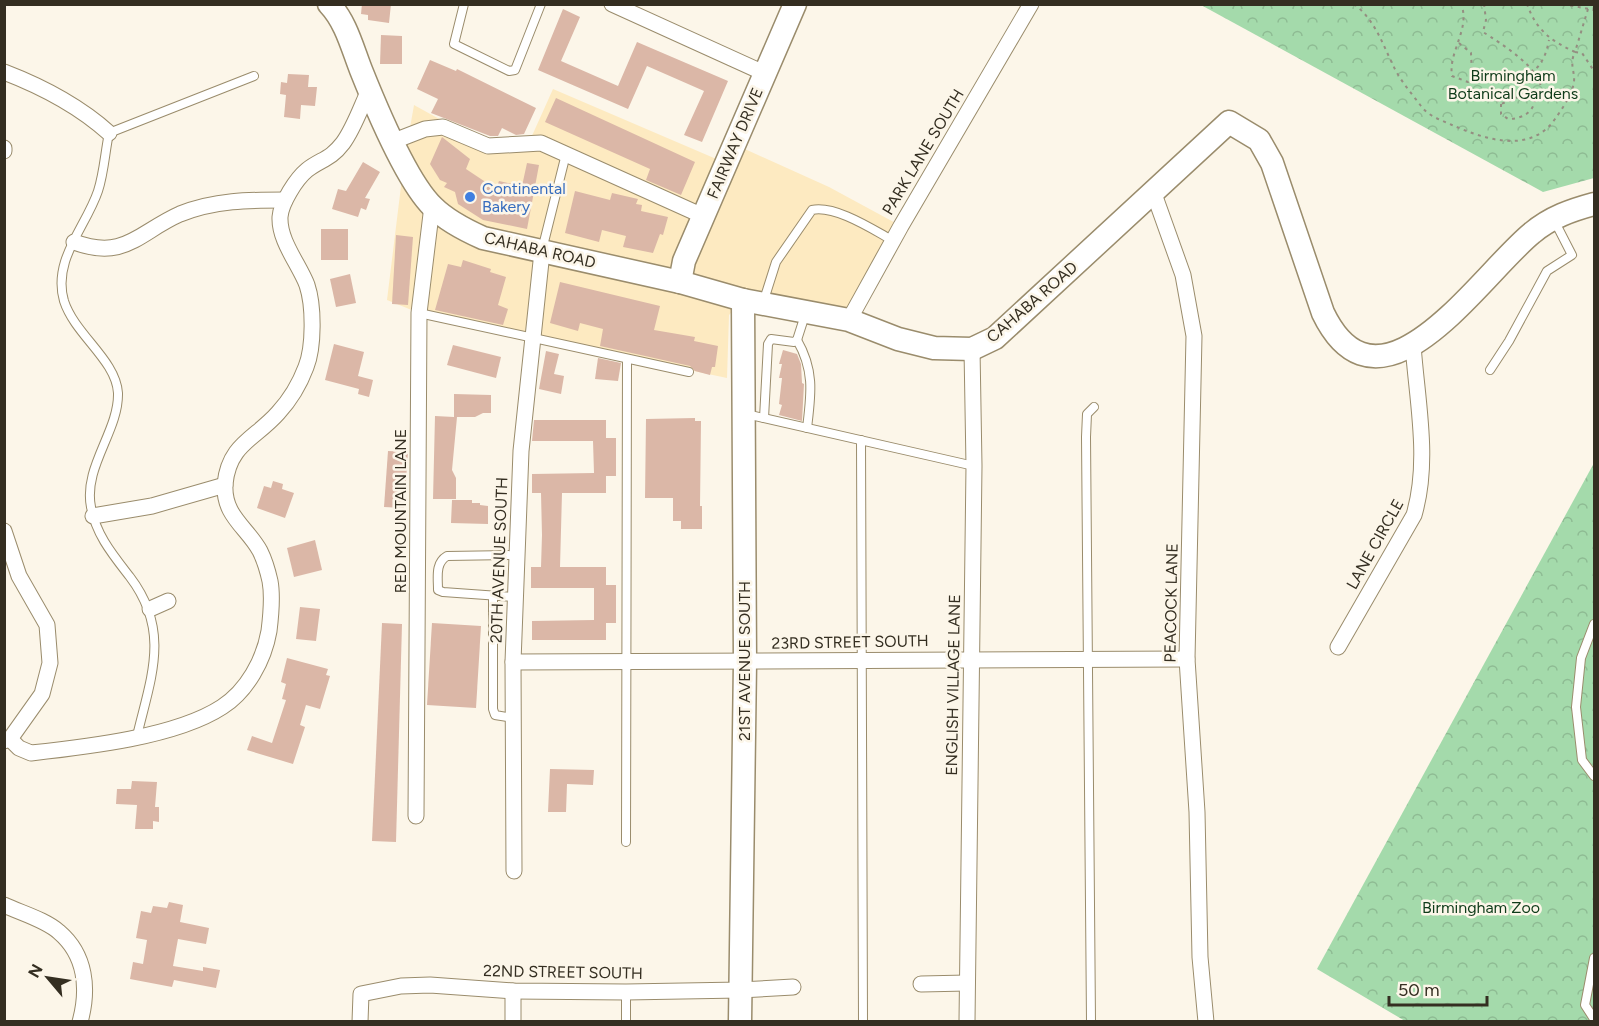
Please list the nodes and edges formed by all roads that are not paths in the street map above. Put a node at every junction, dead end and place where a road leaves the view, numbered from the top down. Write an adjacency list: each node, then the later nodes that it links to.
1 (329, 4): 10 (street, CAHABA ROAD)
2 (464, 4): 3 (lane)
3 (541, 4)
4 (612, 4): 8 (street)
5 (795, 4): 8 (street, FAIRWAY DRIVE)
6 (1031, 4): 20 (street, PARK LANE SOUTH)
7 (4, 72): 11 (street)
8 (764, 73): 18 (street, FAIRWAY DRIVE)
9 (254, 76): 11 (lane)
10 (369, 90): 12 (street, CAHABA ROAD); 15 (street)
11 (109, 133): 21 (lane)
12 (394, 141): 13 (street); 17 (street, CAHABA ROAD)
13 (566, 153): 18 (street); 22 (lane)
14 (1153, 191): 30 (street, CAHABA ROAD); 31 (street, CAHABA ROAD); 53 (street, PEACOCK LANE)
15 (285, 200): 21 (street); 40 (street)
16 (1594, 204): 19 (street, CAHABA ROAD)
17 (432, 206): 22 (street, CAHABA ROAD); 26 (street, RED MOUNTAIN LANE)
18 (703, 216): 23 (street, FAIRWAY DRIVE)
19 (1553, 219): 30 (street, CAHABA ROAD); 33 (lane)
20 (892, 240): 24 (lane); 27 (street, PARK LANE SOUTH)
21 (74, 242): 41 (lane)
22 (542, 252): 23 (street, CAHABA ROAD); 28 (street, 20TH AVENUE SOUTH)
23 (680, 282): 24 (street, CAHABA ROAD)
24 (753, 302): 25 (street, CAHABA ROAD); 36 (street, 21ST AVENUE SOUTH)
25 (806, 312): 27 (street, CAHABA ROAD); 29 (lane)
26 (419, 313): 28 (lane); 61 (street, RED MOUNTAIN LANE)
27 (849, 320): 31 (street, CAHABA ROAD)
28 (532, 339): 32 (lane); 43 (street, 20TH AVENUE SOUTH)
29 (797, 340): 36 (lane); 37 (lane)
30 (1413, 345): 49 (street, LANE CIRCLE)
31 (972, 349): 39 (street, ENGLISH VILLAGE LANE)
32 (627, 360): 34 (lane); 56 (lane)
33 (1490, 370)
34 (689, 372)
35 (1094, 407): 52 (lane)
36 (754, 416): 37 (lane); 55 (street, 21ST AVENUE SOUTH)
37 (807, 428): 38 (lane)
38 (861, 441): 39 (lane); 50 (lane)
39 (974, 466): 51 (street, ENGLISH VILLAGE LANE)
40 (225, 485): 41 (street); 58 (street)
41 (93, 516): 47 (lane)
42 (4, 531): 59 (street)
43 (517, 555): 44 (lane); 45 (street, 20TH AVENUE SOUTH)
44 (493, 596): 45 (lane); 57 (lane)
45 (515, 597): 54 (street, 20TH AVENUE SOUTH)
46 (168, 601): 47 (street)
47 (150, 609): 58 (lane)
48 (1594, 624): 60 (lane)
49 (1338, 647)
50 (862, 658): 51 (street, 23RD STREET SOUTH); 55 (street, 23RD STREET SOUTH); 78 (lane)
51 (970, 658): 52 (street, 23RD STREET SOUTH); 66 (street, ENGLISH VILLAGE LANE)
52 (1088, 658): 53 (street, 23RD STREET SOUTH); 80 (lane)
53 (1187, 658): 81 (street, PEACOCK LANE)
54 (513, 662): 56 (street, 23RD STREET SOUTH); 57 (street, 20TH AVENUE SOUTH)
55 (746, 662): 56 (street, 23RD STREET SOUTH); 69 (street, 21ST AVENUE SOUTH)
56 (626, 663): 62 (lane)
57 (513, 718): 63 (street, 20TH AVENUE SOUTH)
58 (137, 736): 59 (street)
59 (7, 740)
60 (1594, 776)
61 (416, 816)
62 (626, 842)
63 (514, 871)
64 (4, 905): 73 (street)
65 (1594, 958): 72 (lane)
66 (967, 983): 67 (street); 79 (street, ENGLISH VILLAGE LANE)
67 (921, 984)
68 (793, 987): 69 (street, 22ND STREET SOUTH)
69 (740, 990): 71 (street, 22ND STREET SOUTH); 77 (street, 21ST AVENUE SOUTH)
70 (513, 991): 71 (street, 22ND STREET SOUTH); 74 (street, 22ND STREET SOUTH); 75 (street)
71 (626, 992): 76 (lane)
72 (1594, 1019)
73 (80, 1022)
74 (360, 1022)
75 (513, 1022)
76 (626, 1022)
77 (740, 1022)
78 (863, 1022)
79 (967, 1022)
80 (1091, 1022)
81 (1206, 1022)

